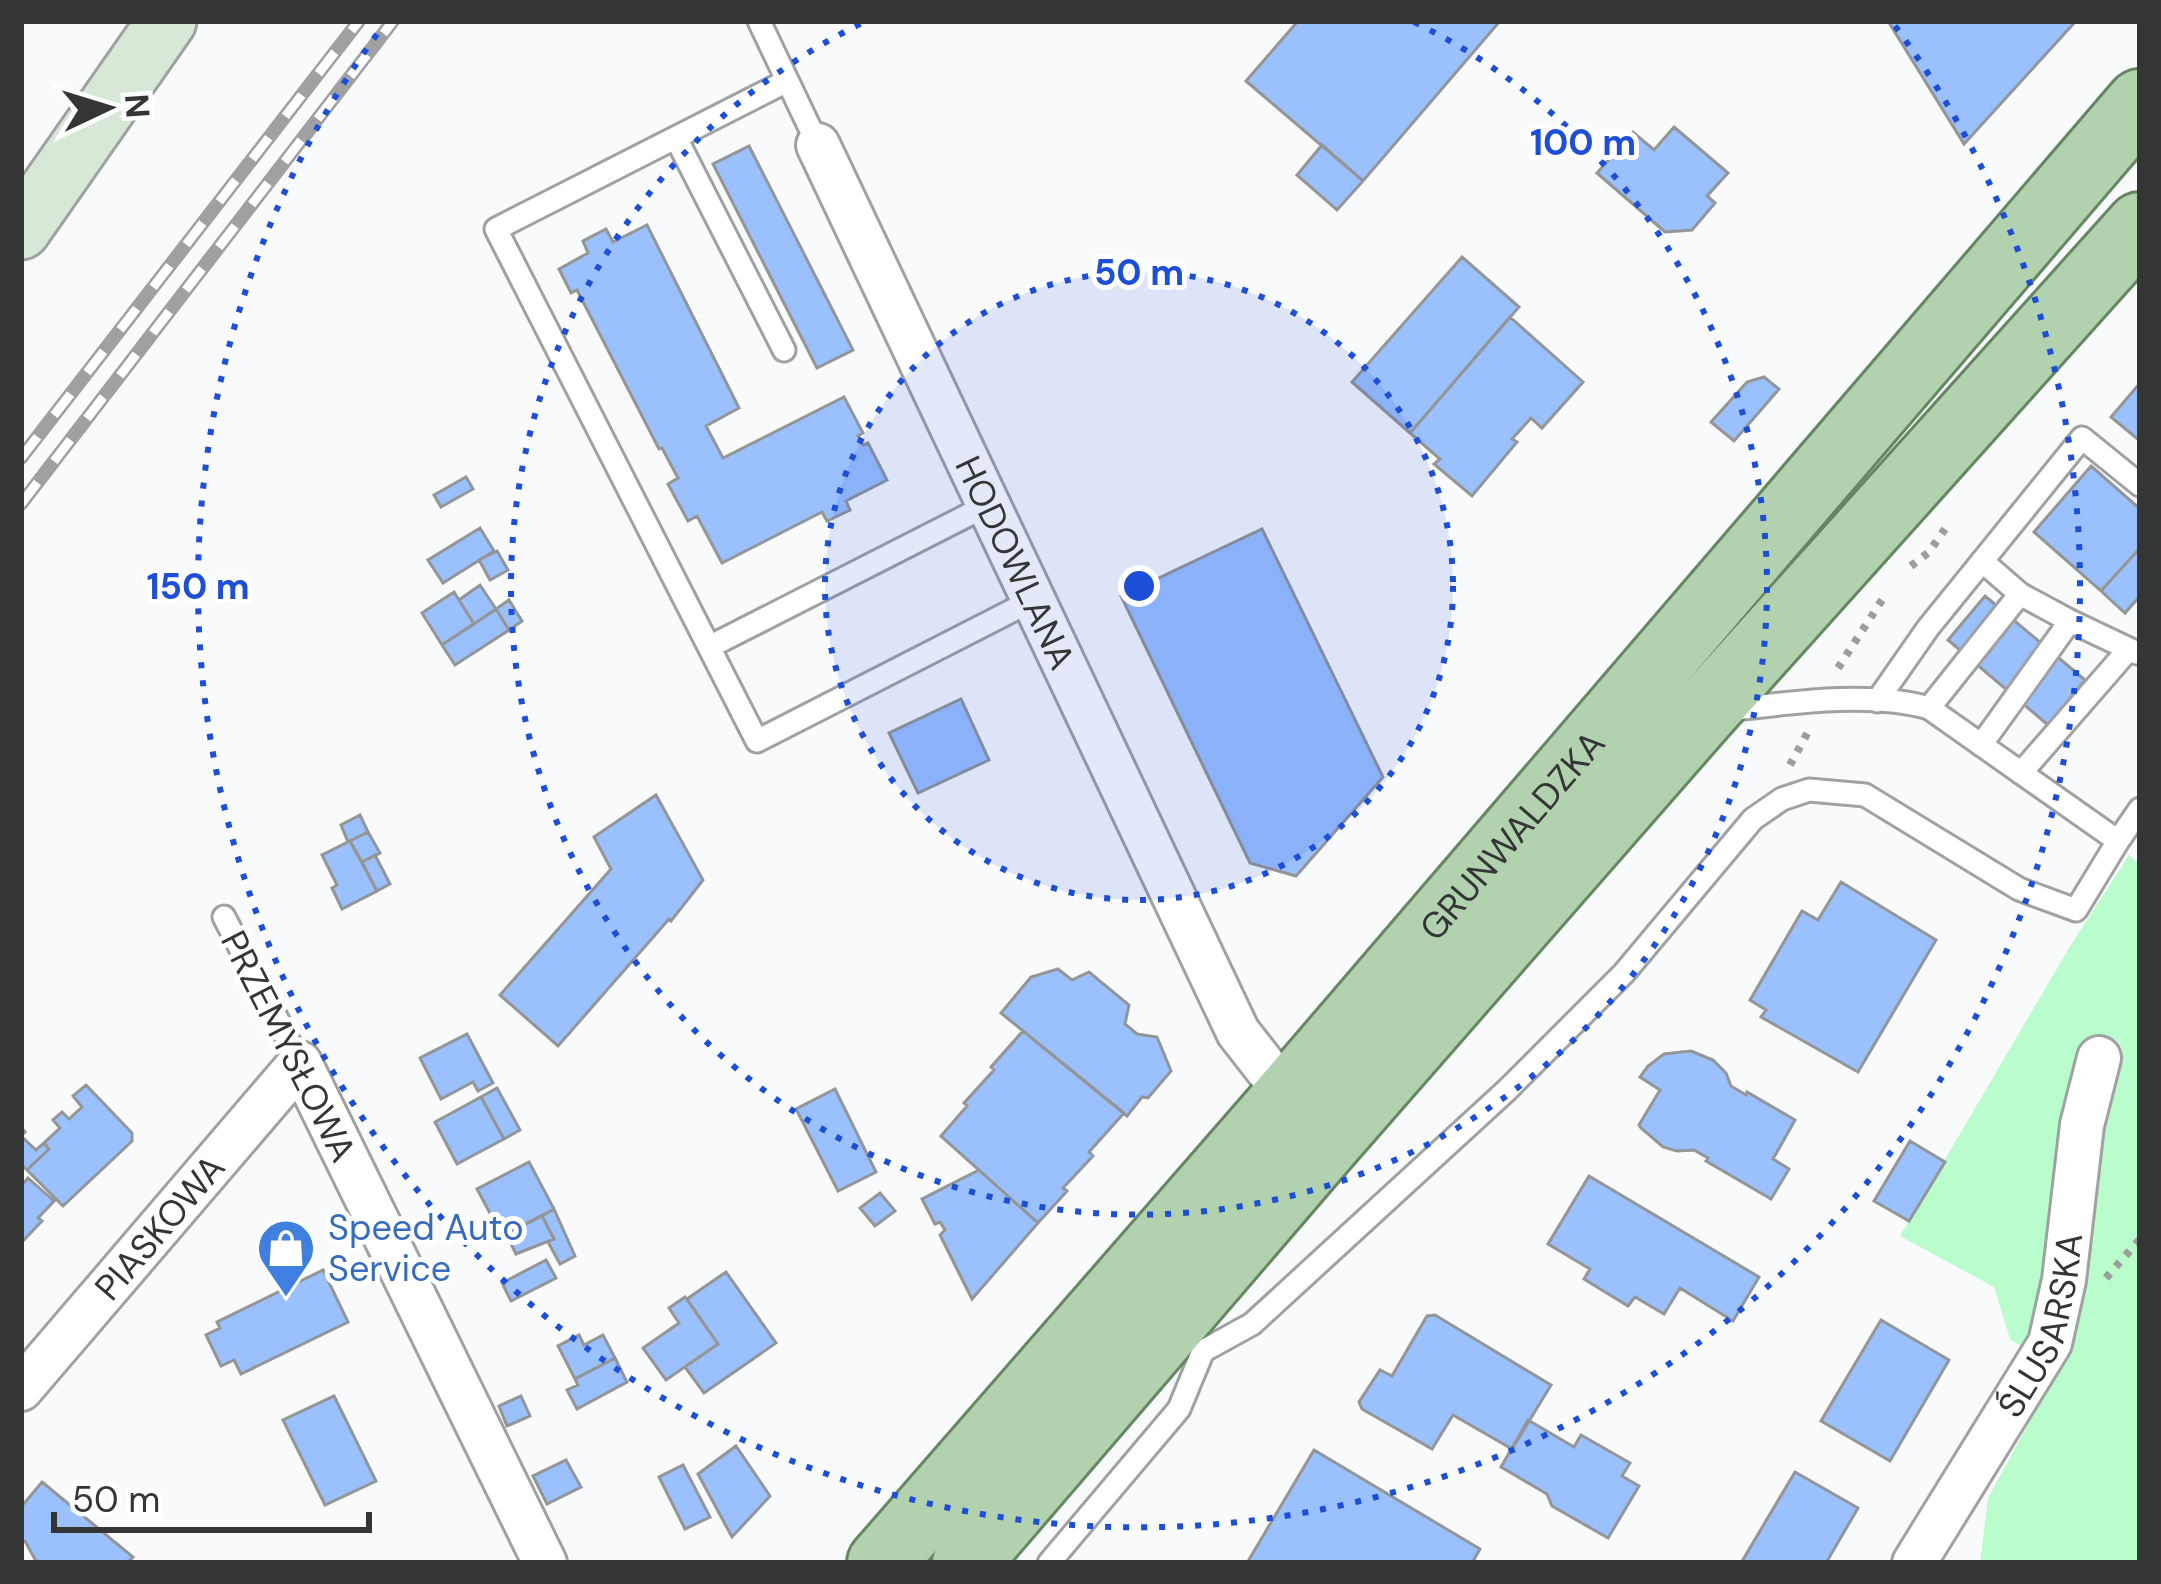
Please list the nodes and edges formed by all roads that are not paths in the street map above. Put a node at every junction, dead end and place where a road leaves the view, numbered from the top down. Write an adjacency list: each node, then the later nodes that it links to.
1 (166, 21): 8 (street)
2 (759, 21): 3 (lane, HODOWLANA)
3 (787, 81): 5 (lane); 6 (lane, HODOWLANA)
4 (2140, 103): 28 (main road, GRUNWALDZKA)
5 (676, 137): 9 (lane); 16 (lane)
6 (818, 146): 11 (street, HODOWLANA)
7 (2140, 226): 20 (main road, GRUNWALDZKA)
8 (21, 230)
9 (784, 350)
10 (2140, 485): 12 (lane)
11 (988, 505): 14 (street, HODOWLANA); 16 (lane)
12 (1982, 561): 13 (lane); 18 (lane)
13 (2020, 594): 15 (lane); 19 (lane)
14 (1033, 600): 16 (lane); 28 (street, HODOWLANA)
15 (2070, 620): 17 (lane); 21 (lane)
16 (709, 647)
17 (2135, 651): 22 (lane)
18 (1877, 701): 19 (lane); 20 (lane)
19 (1929, 709): 21 (lane)
20 (1703, 713): 29 (main road, GRUNWALDZKA)
21 (1981, 745): 22 (lane)
22 (2021, 773): 24 (lane)
23 (2140, 809): 24 (lane)
24 (2118, 841): 29 (lane)
25 (224, 917): 27 (lane, PRZEMYSŁOWA)
26 (2099, 1058): 35 (street, ŚLUSARSKA)
27 (300, 1063): 30 (street, PIASKOWA); 32 (street, PRZEMYSŁOWA)
28 (1288, 1096): 33 (main road, GRUNWALDZKA)
29 (1186, 1338): 31 (main road, GRUNWALDZKA); 34 (lane)
30 (21, 1389)
31 (973, 1558)
32 (545, 1563)
33 (881, 1563)
34 (1049, 1563)
35 (1914, 1563)

